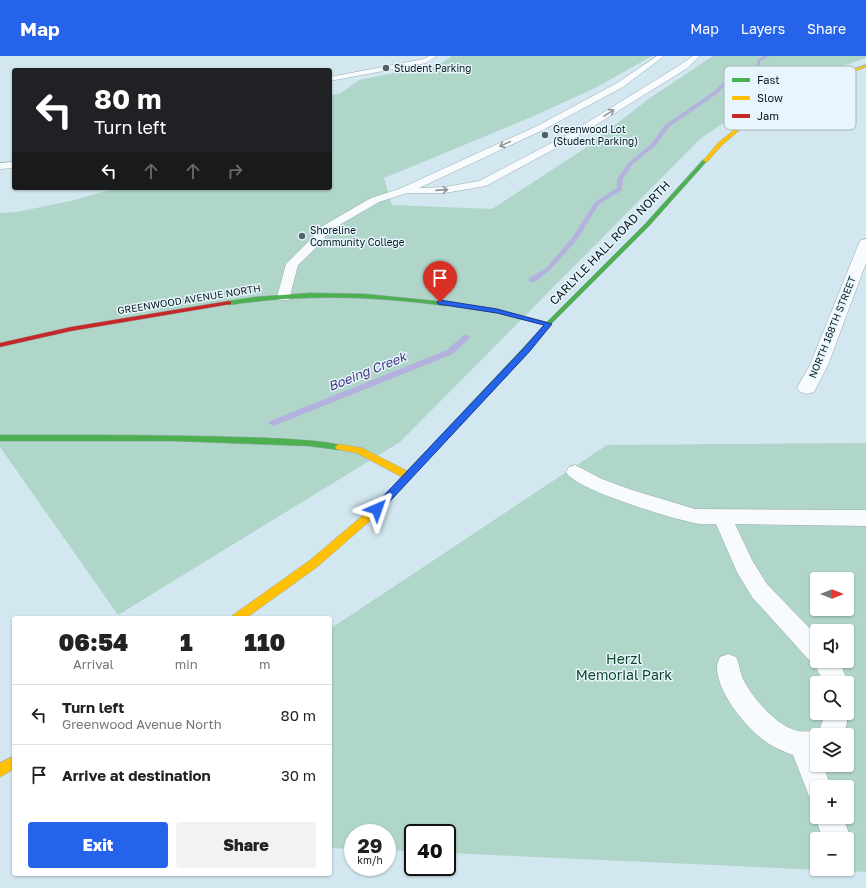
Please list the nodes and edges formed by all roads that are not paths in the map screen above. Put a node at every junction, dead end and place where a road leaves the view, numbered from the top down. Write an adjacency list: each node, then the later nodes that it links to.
1 (434, 56): 6 (lane)
2 (661, 56): 10 (lane, one-way to 10)
3 (697, 56): 10 (lane, one-way to 3)
4 (866, 66): 5 (street, CARLYLE HALL ROAD NORTH)
5 (856, 69)
6 (332, 79)
7 (737, 130): 14 (street, CARLYLE HALL ROAD NORTH)
8 (12, 165): 9 (lane)
9 (0, 166)
10 (403, 191): 13 (lane)
11 (866, 243): 12 (street, NORTH 168TH STREET)
12 (858, 282): 16 (street, NORTH 168TH STREET)
13 (284, 297): 14 (street, GREENWOOD AVENUE NORTH); 15 (street, GREENWOOD AVENUE NORTH)
14 (548, 324): 19 (street, CARLYLE HALL ROAD NORTH)
15 (0, 345)
16 (807, 388)
17 (0, 438): 19 (street)
18 (575, 472): 20 (lane)
19 (408, 476): 22 (street, CARLYLE HALL ROAD NORTH)
20 (722, 517): 21 (lane); 23 (lane)
21 (866, 518)
22 (239, 616)
23 (810, 644)
24 (728, 665): 25 (lane)
25 (809, 744): 28 (lane)
26 (12, 763): 27 (street)
27 (0, 770)
28 (817, 780)

